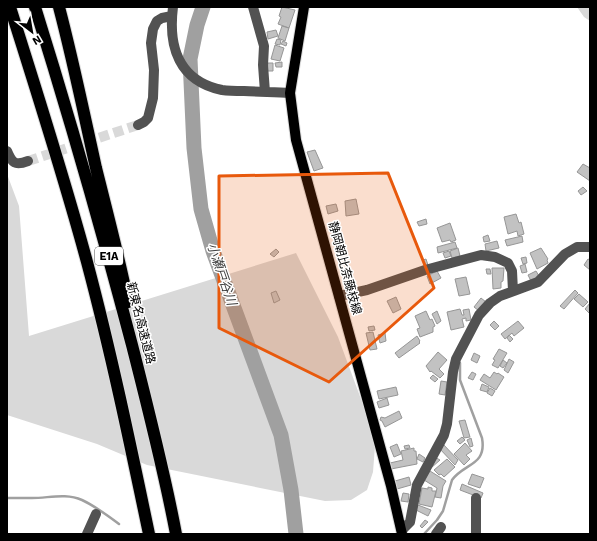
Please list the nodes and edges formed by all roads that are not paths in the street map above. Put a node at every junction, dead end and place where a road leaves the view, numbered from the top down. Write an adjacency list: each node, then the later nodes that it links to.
1 (10, 7): 20 (highway, E1A)
2 (35, 7): 15 (highway, 新東名高速道路 / E1A)
3 (59, 7): 15 (highway)
4 (253, 7): 7 (street)
5 (304, 7): 8 (main road, 静岡朝比奈藤枝線)
6 (172, 12): 7 (street); 9 (street)
7 (265, 92): 8 (street)
8 (290, 93): 14 (main road, 静岡朝比奈藤枝線)
9 (138, 125)
10 (7, 151): 11 (street)
11 (28, 161)
12 (590, 247): 13 (street)
13 (513, 291): 14 (street); 18 (street)
14 (339, 296): 18 (main road, 静岡朝比奈藤枝線)
15 (152, 424): 21 (highway, 新東名高速道路 / E1A)
16 (476, 498): 22 (street)
17 (96, 514): 19 (street)
18 (402, 532)
19 (87, 534)
20 (149, 534)
21 (176, 534)
22 (476, 534)

